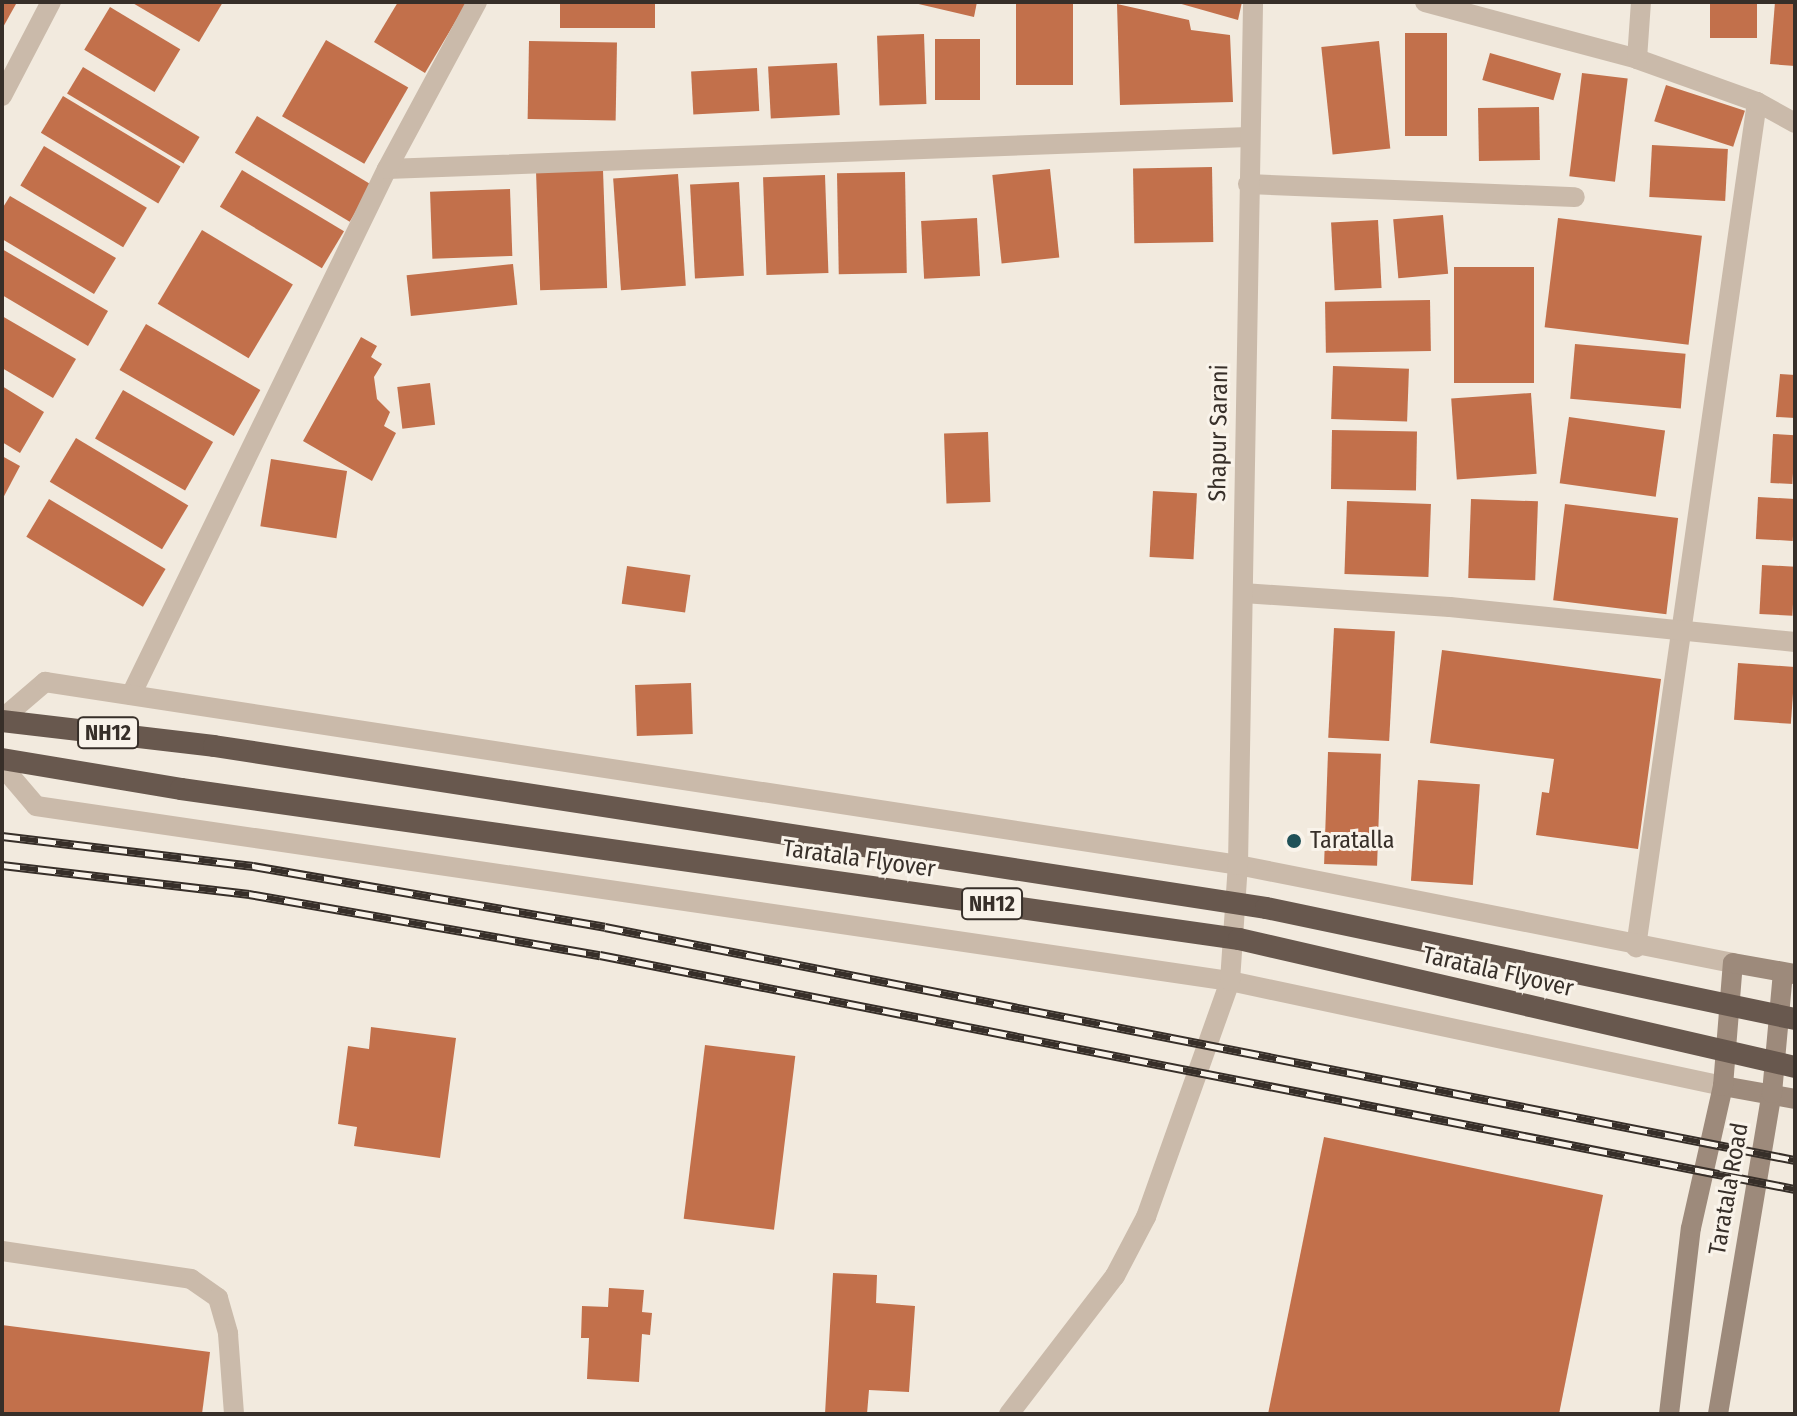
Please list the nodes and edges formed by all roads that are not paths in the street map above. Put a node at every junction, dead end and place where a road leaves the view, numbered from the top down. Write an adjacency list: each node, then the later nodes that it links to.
1 (51, 2): 7 (street)
2 (477, 2): 11 (street)
3 (1253, 2): 10 (street, Shapur Sarani)
4 (1425, 2): 6 (street)
5 (1641, 2): 6 (street)
6 (1637, 59): 8 (street)
7 (2, 96)
8 (1757, 102): 9 (street); 15 (street)
9 (1793, 119)
10 (1248, 137): 11 (street); 12 (street, Shapur Sarani)
11 (387, 169): 17 (street)
12 (1248, 184): 13 (street); 14 (street, Shapur Sarani)
13 (1575, 197)
14 (1243, 593): 15 (street); 21 (street, Shapur Sarani)
15 (1681, 631): 16 (street); 22 (street)
16 (1795, 642)
17 (131, 695): 18 (street); 21 (street)
18 (2, 720): 26 (highway, Taratala Flyover / NH12, bridge)
19 (2, 759): 27 (highway, Taratala Flyover / NH12, bridge)
20 (2, 766): 25 (street)
21 (1238, 865): 22 (street); 25 (street, Shapur Sarani)
22 (1636, 947): 23 (street)
23 (1733, 963): 24 (main road); 28 (main road)
24 (1789, 973): 29 (main road, Taratala Road)
25 (1230, 981): 28 (street); 33 (street, Shapur Sarani)
26 (1795, 1019)
27 (1795, 1067)
28 (1723, 1086): 29 (main road); 34 (main road)
29 (1772, 1093): 30 (main road); 35 (main road, Taratala Road)
30 (1795, 1099)
31 (2, 1251): 32 (street)
32 (234, 1414)
33 (1009, 1414)
34 (1669, 1414)
35 (1718, 1414)

